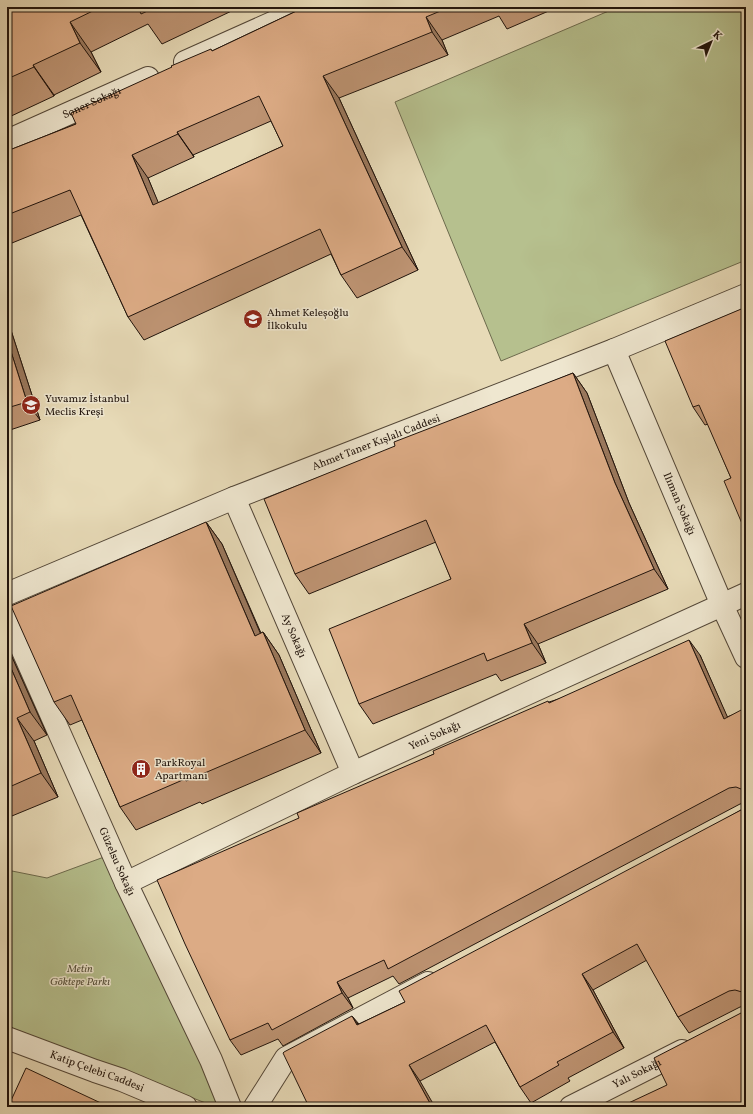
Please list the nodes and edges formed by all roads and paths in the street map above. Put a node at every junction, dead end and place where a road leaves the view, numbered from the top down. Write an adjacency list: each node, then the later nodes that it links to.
1 (308, 7): 2 (street, Soner Sokağı)
2 (7, 141)
3 (746, 295): 4 (street, Ahmet Taner Kışlalı Caddesi)
4 (614, 350): 5 (street, Ahmet Taner Kışlalı Caddesi); 8 (street, Ilıman Sokağı)
5 (234, 498): 6 (street, Ahmet Taner Kışlalı Caddesi); 11 (street, Ay Sokağı)
6 (7, 594)
7 (746, 594): 8 (street, Yeni Sokağı)
8 (722, 605): 10 (street, Ilıman Sokağı); 11 (street, Yeni Sokağı)
9 (7, 615): 12 (street, Güzelsu Sokağı)
10 (746, 657)
11 (353, 773): 12 (street, Yeni Sokağı)
12 (126, 883): 17 (street, Güzelsu Sokağı)
13 (446, 974): 18 (street)
14 (7, 1038): 16 (street, Katip Çelebi Caddesi)
15 (697, 1043): 19 (street, Yalı Sokağı)
16 (186, 1107)
17 (230, 1107)
18 (255, 1107)
19 (571, 1107)

